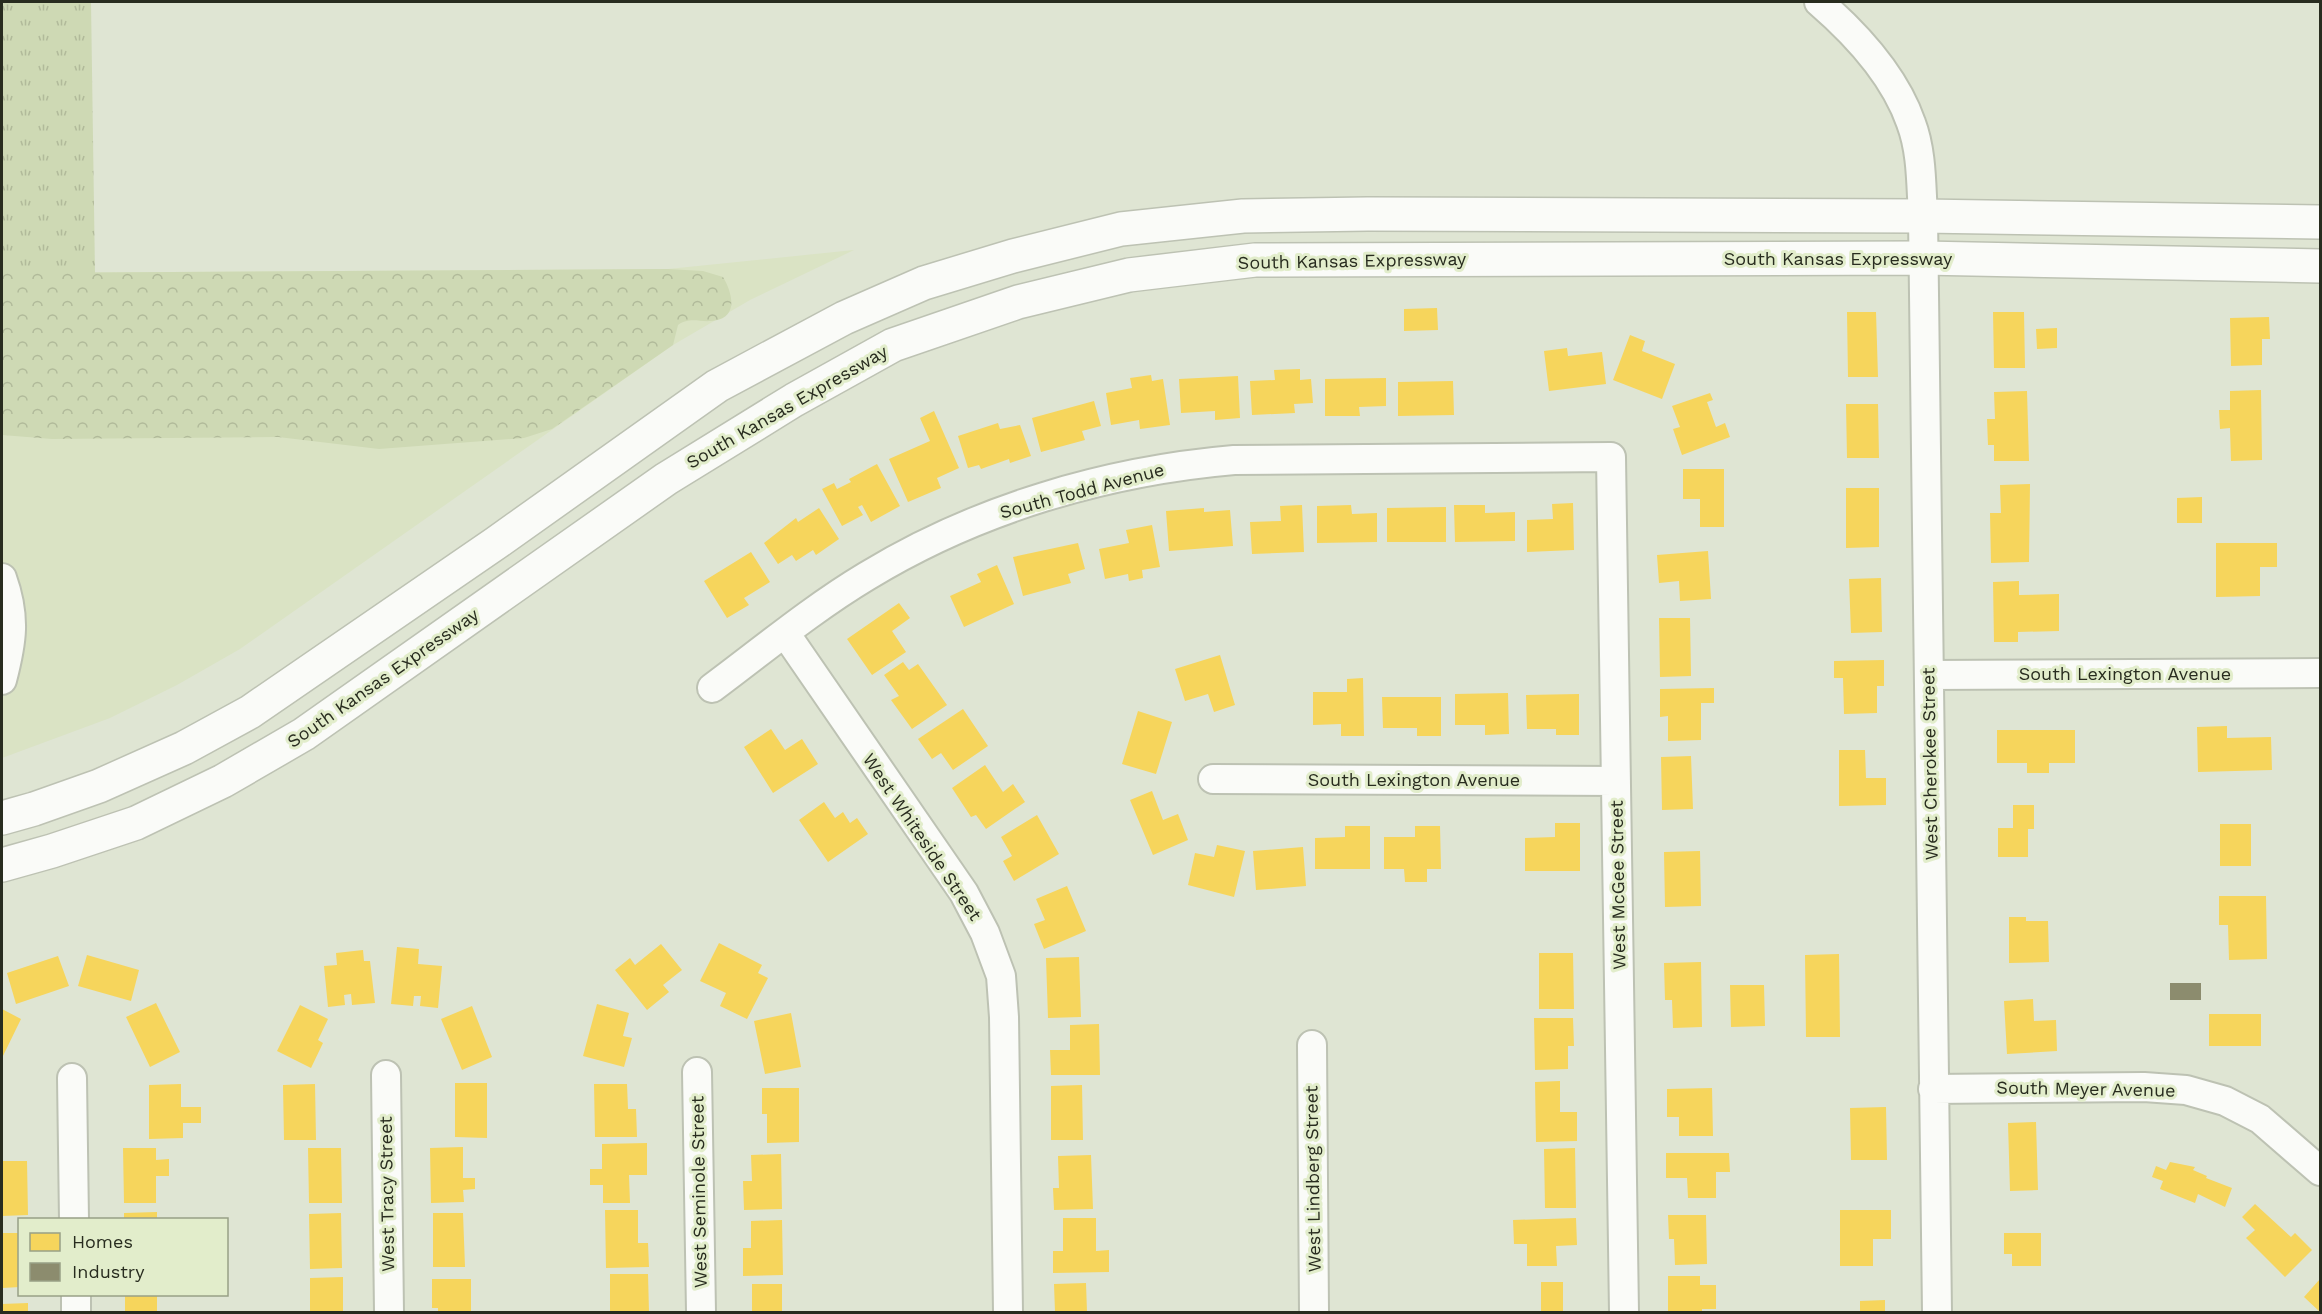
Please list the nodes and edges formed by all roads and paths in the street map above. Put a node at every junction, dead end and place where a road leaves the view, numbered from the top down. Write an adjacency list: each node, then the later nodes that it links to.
1 (1819, 2): 2 (street, West Cherokee Street)
2 (1923, 216): 3 (main road); 4 (street, West Cherokee Street); 15 (main road)
3 (2320, 222)
4 (1923, 258): 5 (main road, South Kansas Expressway); 10 (street, West Cherokee Street); 16 (main road, South Kansas Expressway)
5 (2320, 266)
6 (1611, 457): 8 (street, South Todd Avenue); 14 (street, West McGee Street)
7 (2, 578): 11 (street)
8 (785, 633): 12 (street, South Todd Avenue); 28 (street, West Whiteside Street)
9 (2320, 673): 10 (street, South Lexington Avenue)
10 (1929, 675): 21 (street, West Cherokee Street)
11 (2, 680)
12 (712, 688)
13 (1213, 779): 14 (street, South Lexington Avenue)
14 (1616, 781): 30 (street, West McGee Street)
15 (2, 818)
16 (2, 864)
17 (1312, 1046): 29 (street, West Lindberg Street)
18 (698, 1072): 27 (street, West Seminole Street)
19 (386, 1075): 26 (street, West Tracy Street)
20 (72, 1078): 23 (street)
21 (1933, 1089): 22 (street, South Meyer Avenue); 31 (street, West Cherokee Street)
22 (2320, 1171)
23 (74, 1218)
24 (76, 1296): 25 (street)
25 (76, 1312)
26 (389, 1312)
27 (701, 1312)
28 (1008, 1312)
29 (1314, 1312)
30 (1624, 1312)
31 (1937, 1312)

